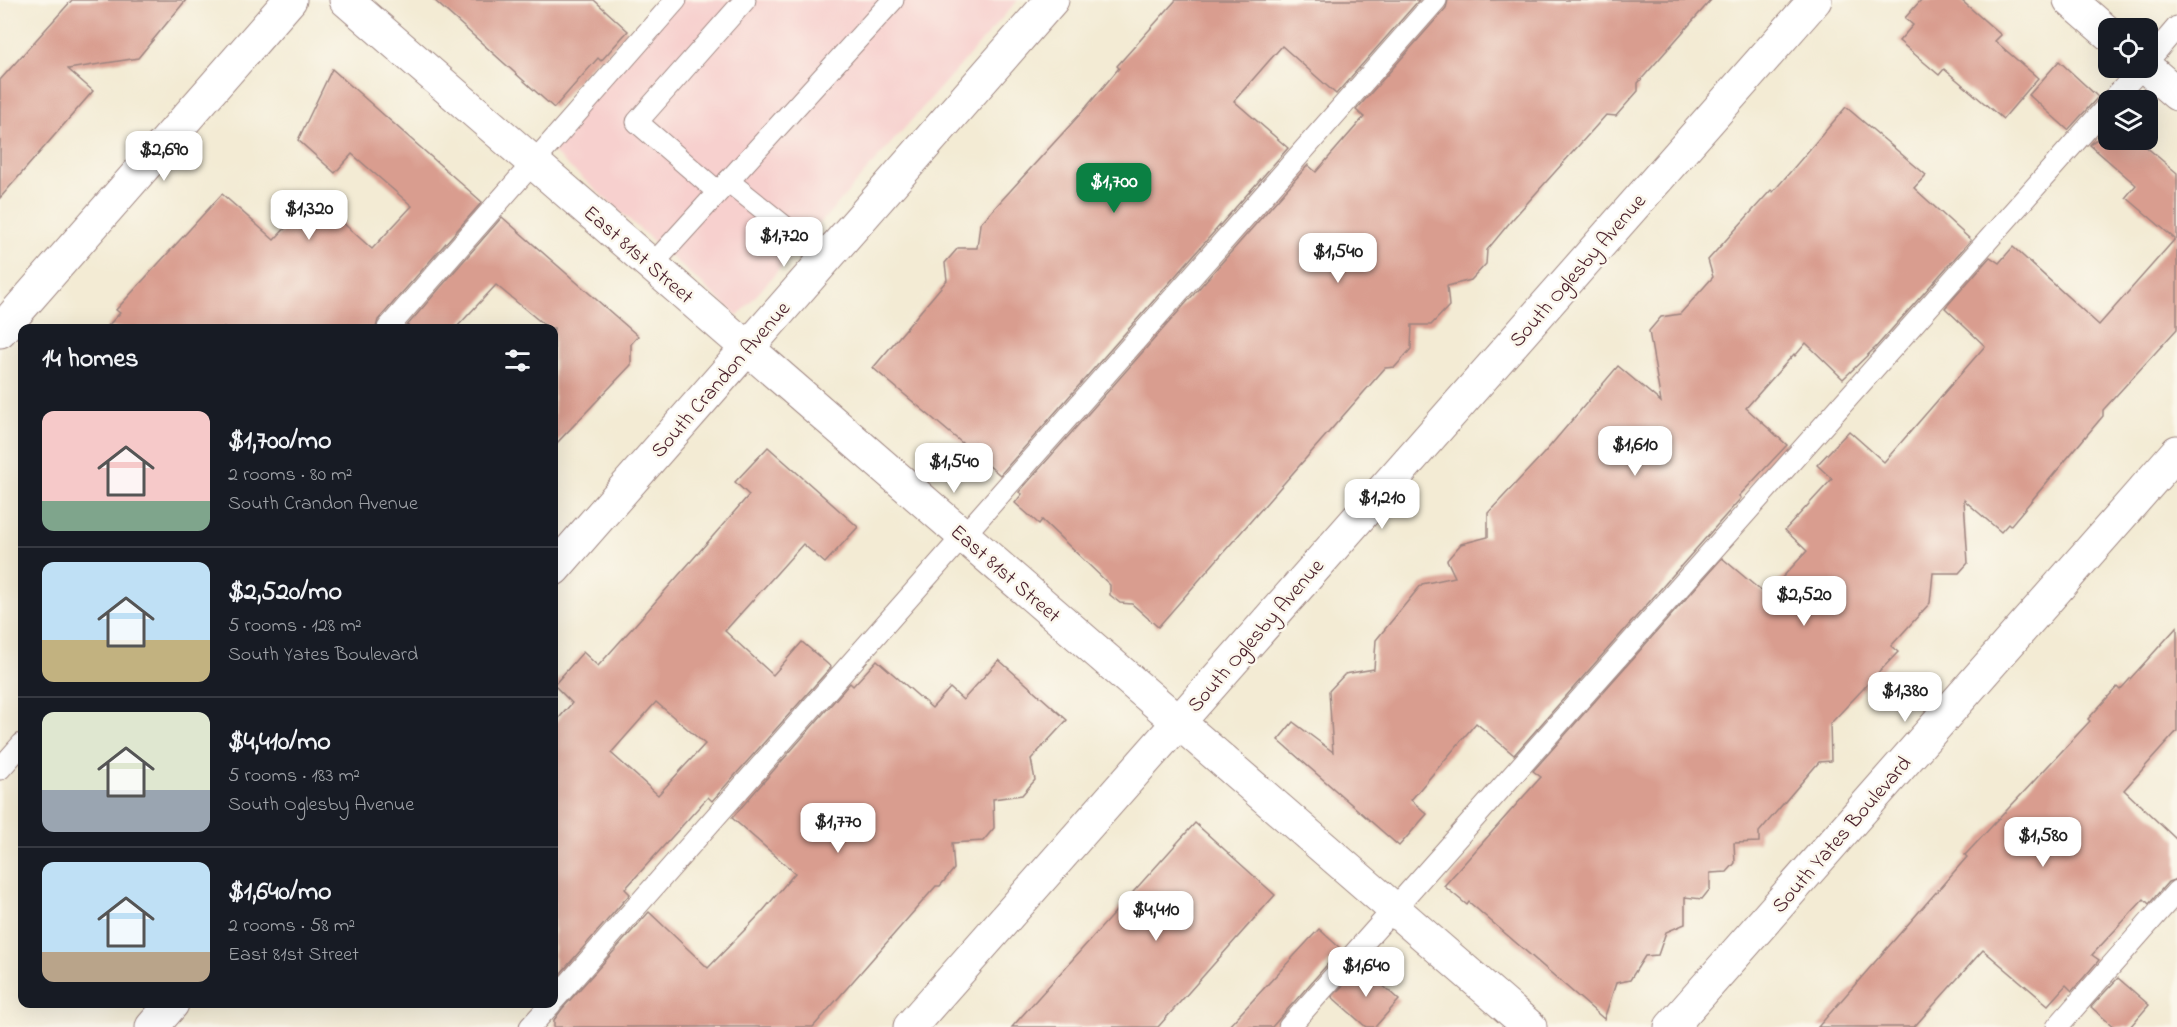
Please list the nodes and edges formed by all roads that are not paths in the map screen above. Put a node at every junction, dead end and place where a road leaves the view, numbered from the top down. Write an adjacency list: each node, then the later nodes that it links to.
1 (290, 0): 23 (street)
2 (346, 0): 18 (street, East 81st Street)
3 (676, 0): 18 (lane)
4 (745, 0): 19 (lane)
5 (893, 0): 19 (lane)
6 (1052, 0): 20 (street, South Crandon Avenue)
7 (1436, 0): 26 (lane)
8 (1815, 0): 28 (street, South Oglesby Avenue)
9 (2070, 0): 10 (street)
10 (2098, 24)
11 (2177, 27): 12 (lane)
12 (2158, 49)
13 (2133, 78): 15 (lane)
14 (2158, 78): 16 (street)
15 (2121, 90)
16 (2177, 94)
17 (2098, 116): 32 (lane)
18 (533, 162): 21 (street, East 81st Street); 22 (lane)
19 (723, 187): 20 (lane); 21 (lane)
20 (825, 259): 24 (street, South Crandon Avenue)
21 (652, 266): 24 (street, East 81st Street)
22 (391, 324)
23 (0, 331)
24 (747, 348): 26 (street, East 81st Street); 27 (street, South Crandon Avenue)
25 (2177, 452): 41 (street, South Yates Boulevard)
26 (962, 535): 28 (street, East 81st Street); 33 (lane)
27 (558, 564)
28 (1179, 722): 32 (street, East 81st Street); 38 (street, South Oglesby Avenue)
29 (18, 749): 30 (lane)
30 (0, 769)
31 (2177, 891): 42 (lane)
32 (1393, 909): 39 (lane); 40 (street, East 81st Street)
33 (558, 995)
34 (169, 1008): 36 (street)
35 (547, 1008): 37 (lane)
36 (152, 1027)
37 (530, 1027)
38 (910, 1027)
39 (1289, 1027)
40 (1530, 1027)
41 (1671, 1027)
42 (2057, 1027)

